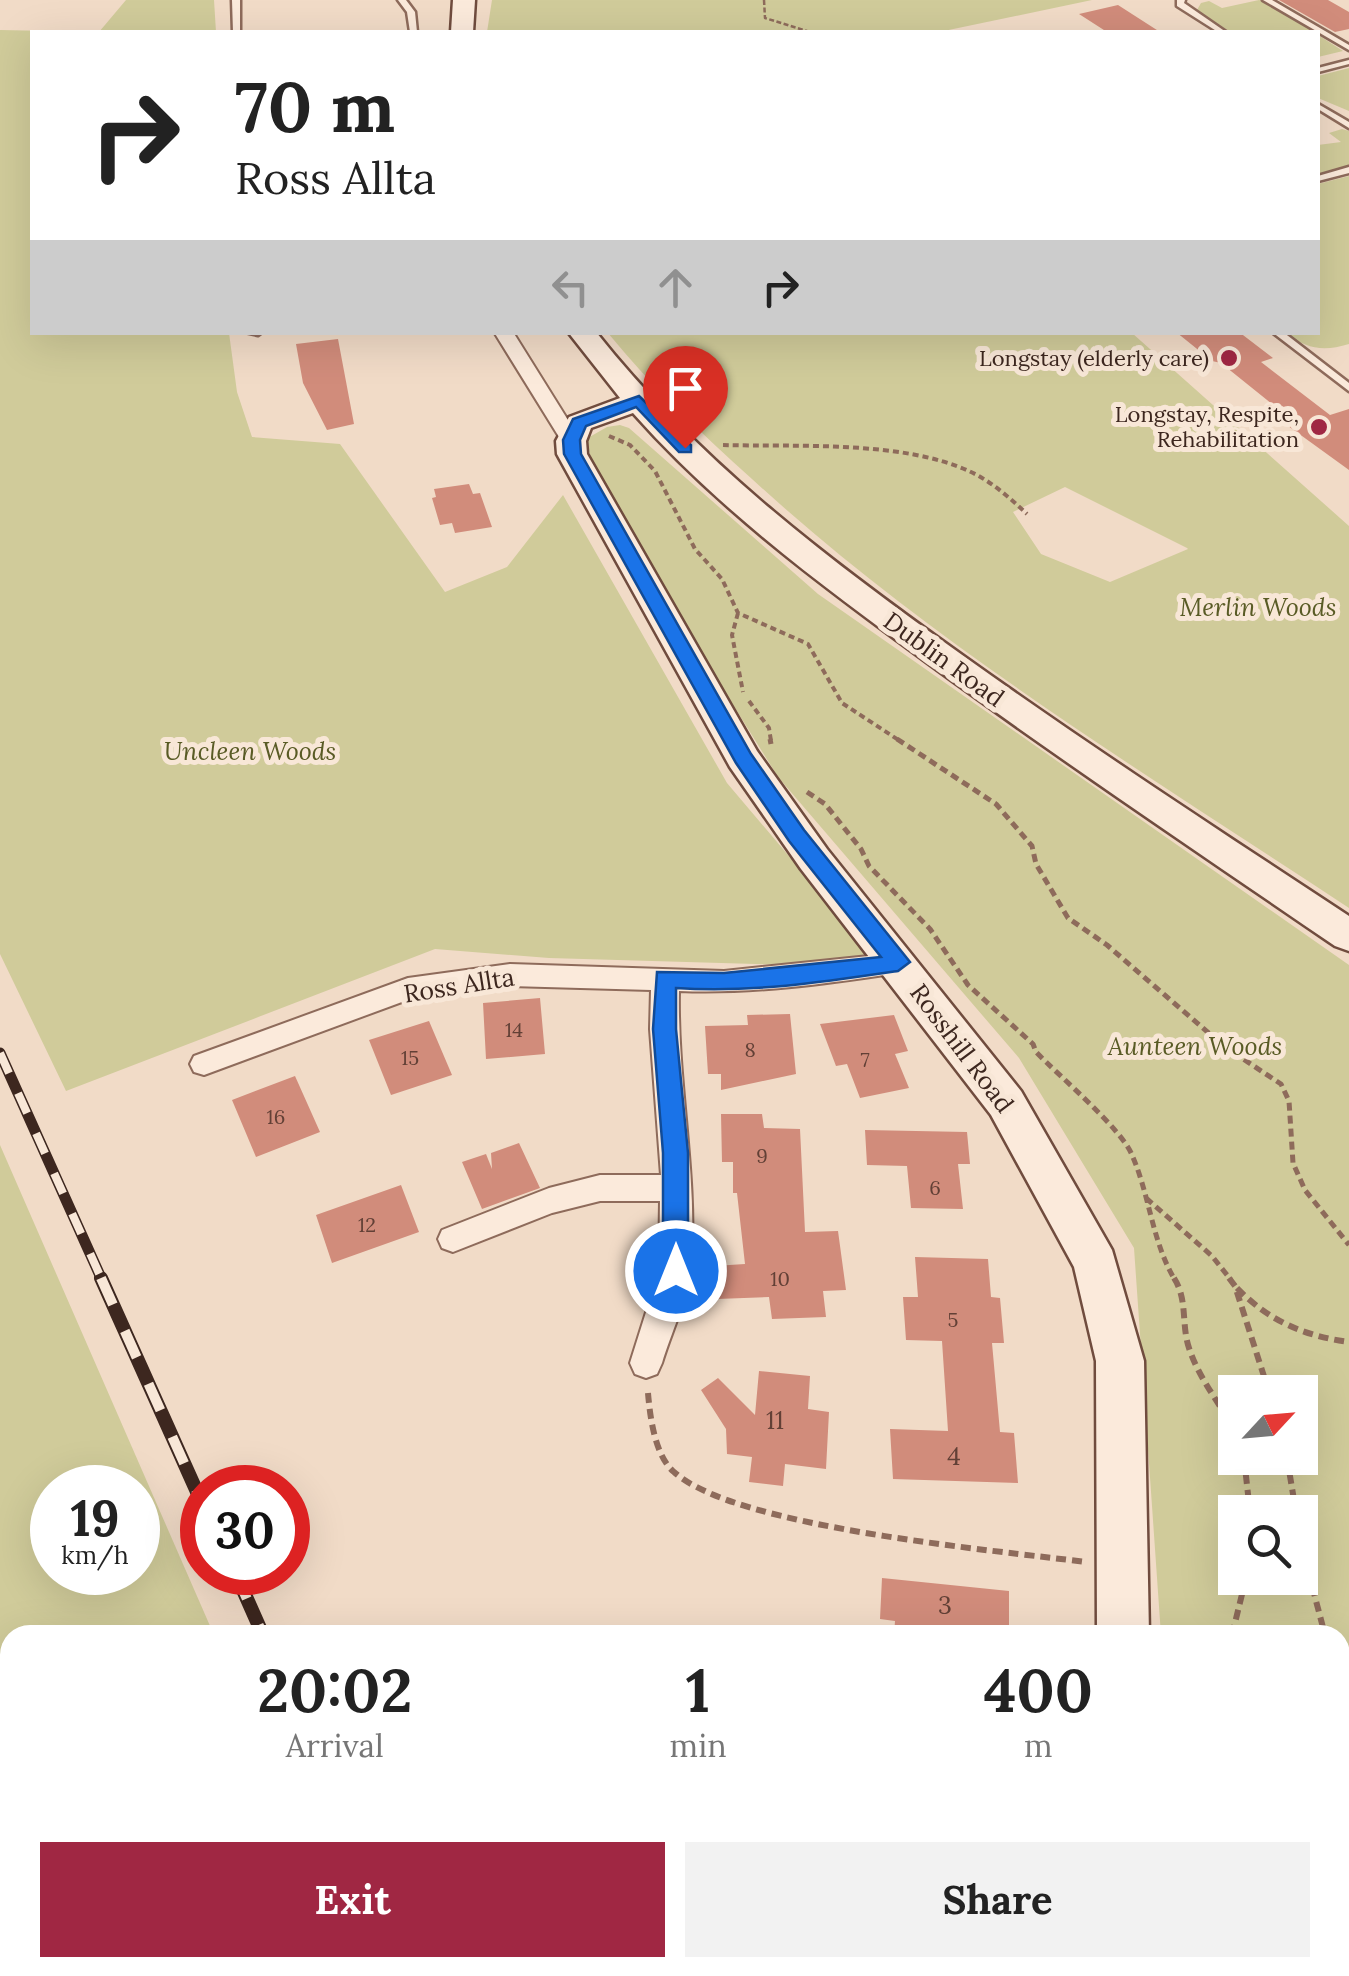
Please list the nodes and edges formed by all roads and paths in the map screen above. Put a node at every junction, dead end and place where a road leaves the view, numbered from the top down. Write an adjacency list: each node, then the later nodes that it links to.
1 (236, 0): 7 (lane)
2 (402, 0): 8 (lane)
3 (464, 0): 9 (street)
4 (764, 0): 10 (path)
5 (1181, 0): 11 (lane)
6 (1267, 0): 12 (lane)
7 (237, 30)
8 (414, 30)
9 (462, 30)
10 (804, 30)
11 (1219, 30)
12 (1318, 30)
13 (1320, 31): 14 (lane)
14 (1349, 48)
15 (1349, 62): 16 (lane)
16 (1320, 69)
17 (1320, 107): 18 (lane)
18 (1347, 124): 19 (lane)
19 (1328, 128)
20 (1349, 170): 21 (lane)
21 (1320, 178)
22 (505, 335): 27 (street)
23 (583, 335): 26 (street, Dublin Road)
24 (1280, 335): 25 (lane)
25 (1349, 388)
26 (639, 401): 27 (street); 28 (street, Dublin Road)
27 (574, 434): 30 (path); 34 (street, Rosshill Road)
28 (685, 448): 29 (path); 33 (street, Dublin Road)
29 (1027, 514)
30 (738, 613): 31 (path); 40 (path)
31 (780, 758)
32 (798, 784): 38 (path)
33 (1349, 936)
34 (898, 962): 35 (street, Ross Allta); 46 (street, Rosshill Road)
35 (665, 978): 36 (street, Ross Allta); 37 (street)
36 (204, 1064)
37 (676, 1188): 39 (street); 43 (street)
38 (1144, 1196): 41 (path); 45 (path)
39 (453, 1240)
40 (1349, 1245)
41 (1235, 1286): 42 (path); 44 (path)
42 (1349, 1342)
43 (646, 1363): 46 (path)
44 (1263, 1375)
45 (1218, 1400)
46 (1122, 1567): 49 (street, Rosshill Road)
47 (1242, 1595): 50 (path)
48 (1314, 1595): 51 (path)
49 (1123, 1625)
50 (1234, 1625)
51 (1322, 1625)

